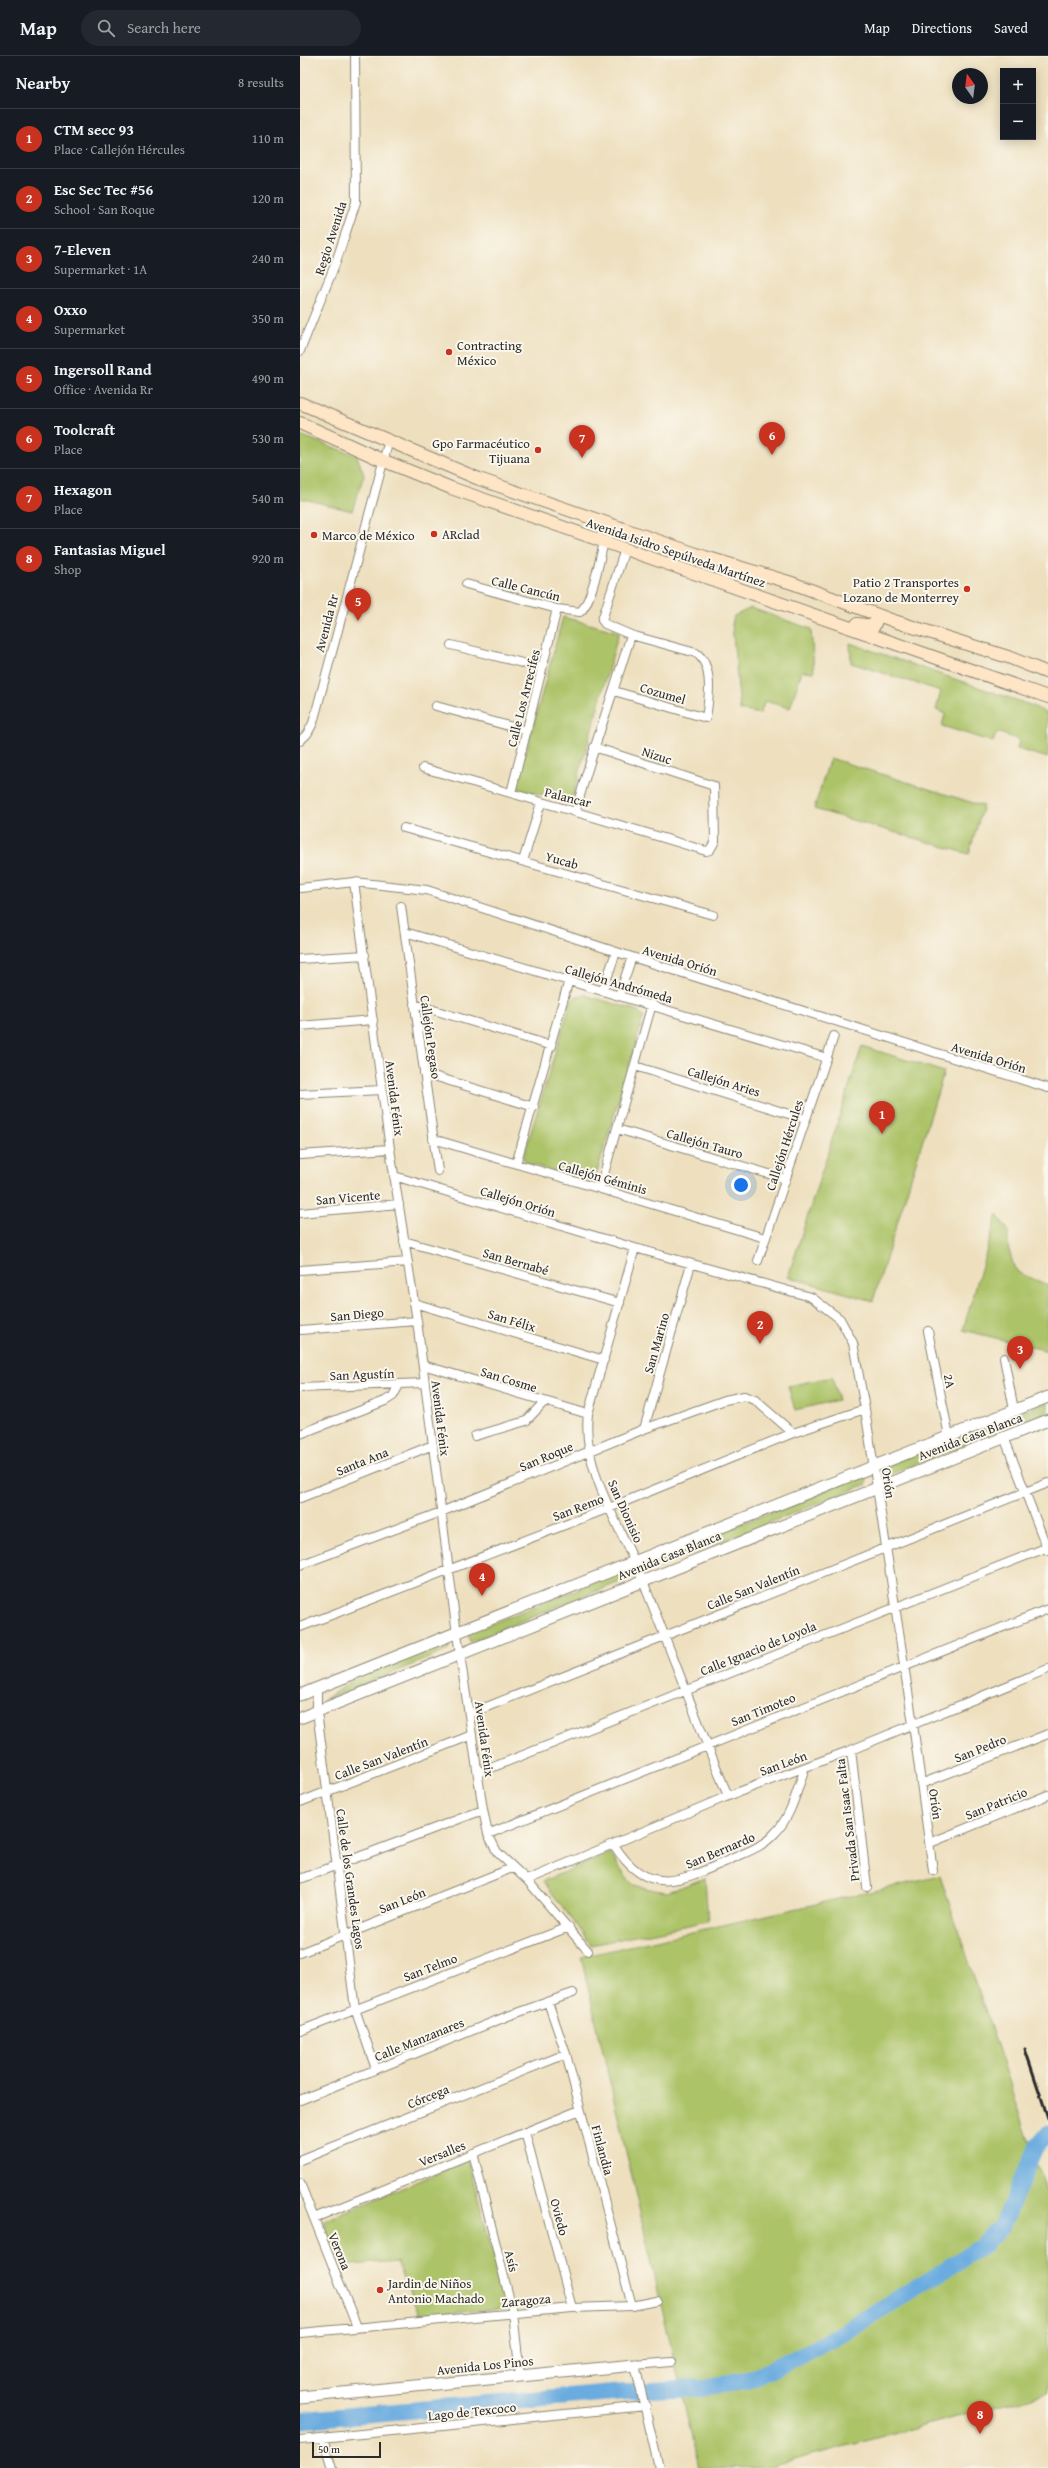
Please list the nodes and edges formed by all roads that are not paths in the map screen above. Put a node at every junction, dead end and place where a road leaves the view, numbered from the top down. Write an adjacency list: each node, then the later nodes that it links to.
1 (355, 56): 2 (street, Regio Avenida)
2 (300, 351)
3 (300, 403): 5 (main road, Avenida Isidro Sepúlveda Martínez)
4 (300, 423): 6 (main road, Avenida Isidro Sepúlveda Martínez)
5 (389, 440): 6 (street, Avenida Rr); 11 (main road, Avenida Isidro Sepúlveda Martínez)
6 (382, 460): 7 (main road, Avenida Isidro Sepúlveda Martínez); 21 (street, Avenida Rr)
7 (604, 542): 8 (main road, Avenida Isidro Sepúlveda Martínez); 10 (street, Calle Cancún)
8 (625, 549): 12 (main road, Avenida Isidro Sepúlveda Martínez); 13 (street)
9 (466, 584): 10 (street, Calle Cancún)
10 (557, 609): 15 (street, Calle Los Arrecifes)
11 (878, 615): 12 (main road); 16 (main road, Avenida Isidro Sepúlveda Martínez)
12 (835, 622): 18 (main road, Avenida Isidro Sepúlveda Martínez)
13 (631, 635): 17 (street); 17 (street, Cozumel)
14 (451, 645): 15 (street)
15 (542, 668): 20 (street, Calle Los Arrecifes)
16 (1048, 673)
17 (614, 691): 22 (street)
18 (1048, 697)
19 (436, 706): 20 (street)
20 (527, 731): 24 (street, Calle Los Arrecifes)
21 (300, 741)
22 (594, 747): 26 (street); 28 (street, Nizuc)
23 (423, 768): 24 (street, Palancar)
24 (511, 793): 25 (street, Palancar)
25 (541, 803): 26 (street, Palancar); 29 (street)
26 (576, 810): 28 (street, Palancar)
27 (404, 828): 29 (street, Yucab)
28 (706, 851)
29 (523, 861): 33 (street, Yucab)
30 (354, 882): 31 (street, Avenida Orión); 35 (street, Avenida Orión); 36 (street, Avenida Fénix)
31 (300, 888)
32 (401, 906): 34 (street, Callejón Pegaso)
33 (713, 915)
34 (404, 932): 39 (street, Callejón Andrómeda); 42 (street, Callejón Pegaso)
35 (616, 952): 37 (street, Avenida Orión); 40 (street)
36 (365, 955): 38 (street); 44 (street, Avenida Fénix)
37 (632, 957): 41 (street); 51 (street, Avenida Orión)
38 (300, 959)
39 (569, 980): 40 (street, Callejón Andrómeda); 47 (street)
40 (603, 990): 41 (street, Callejón Andrómeda)
41 (620, 995): 43 (street, Callejón Andrómeda)
42 (414, 1004): 47 (street); 50 (street, Callejón Pegaso)
43 (652, 1004): 48 (street, Callejón Andrómeda); 49 (street)
44 (373, 1020): 45 (street); 52 (street, Avenida Fénix)
45 (300, 1026)
46 (834, 1036): 48 (street, Callejón Hércules)
47 (552, 1046): 54 (street)
48 (827, 1058): 55 (street, Callejón Hércules)
49 (635, 1066): 55 (street, Callejón Aries); 56 (street)
50 (424, 1074): 54 (street); 57 (street, Callejón Pegaso)
51 (1048, 1088)
52 (382, 1090): 53 (street); 58 (street, Avenida Fénix)
53 (300, 1094)
54 (534, 1107): 60 (street)
55 (805, 1119): 63 (street, Callejón Hércules)
56 (617, 1129): 63 (street, Callejón Tauro); 64 (street)
57 (433, 1139): 60 (street, Callejón Géminis); 61 (street, Callejón Pegaso)
58 (390, 1149): 59 (street); 62 (street, Avenida Fénix)
59 (300, 1155)
60 (516, 1164): 64 (street, Callejón Géminis)
61 (438, 1171)
62 (394, 1176): 65 (street, Avenida Fénix); 69 (street, Callejón Orión)
63 (786, 1179): 67 (street, Callejón Hércules)
64 (600, 1188): 67 (street, Callejón Géminis)
65 (399, 1204): 66 (street, San Vicente); 68 (street, Avenida Fénix)
66 (300, 1213)
67 (765, 1238): 70 (street, Callejón Hércules)
68 (404, 1241): 71 (street, Avenida Fénix); 75 (street, San Bernabé)
69 (635, 1248): 72 (street, Orión); 75 (street, San Dionisio)
70 (758, 1261)
71 (408, 1262): 73 (street); 74 (street, Avenida Fénix)
72 (691, 1264): 87 (street, Orión); 91 (street, San Marino)
73 (300, 1270)
74 (414, 1303): 76 (street, Avenida Fénix); 80 (street, San Félix)
75 (620, 1304): 80 (street, San Dionisio)
76 (417, 1321): 77 (street, San Diego); 81 (street, Avenida Fénix)
77 (300, 1330)
78 (928, 1331): 95 (street, 2A)
79 (1004, 1358): 88 (street)
80 (604, 1360): 89 (street, San Dionisio)
81 (423, 1365): 82 (street, Avenida Fénix); 86 (street, San Cosme)
82 (424, 1383): 83 (street, San Agustín); 97 (street, Avenida Fénix)
83 (399, 1385): 84 (street, San Agustín); 93 (street)
84 (300, 1388)
85 (1048, 1397): 88 (street, Avenida Casa Blanca)
86 (544, 1402): 89 (street, San Cosme); 94 (street)
87 (865, 1409): 92 (street, San Remo); 99 (street, Orión)
88 (1014, 1410): 95 (street, Avenida Casa Blanca)
89 (588, 1414): 98 (street, San Dionisio)
90 (1048, 1420): 96 (street, Avenida Casa Blanca)
91 (644, 1429): 92 (street, San Roque); 98 (street, San Roque)
92 (793, 1433): 104 (street, San Remo)
93 (300, 1434)
94 (475, 1436)
95 (949, 1436): 99 (street, Avenida Casa Blanca)
96 (1004, 1437): 101 (street, Avenida Casa Blanca); 102 (street)
97 (432, 1445): 103 (street, Santa Ana); 105 (street, Avenida Fénix)
98 (589, 1451): 104 (street, San Dionisio); 105 (street, San Roque)
99 (874, 1466): 101 (street, Orión); 108 (street, Avenida Casa Blanca)
100 (1048, 1483): 102 (street, Calle San Valentín)
101 (878, 1487): 106 (street, Orión); 111 (street, Avenida Casa Blanca)
102 (1025, 1493): 106 (street, Calle San Valentín); 107 (street)
103 (300, 1498)
104 (609, 1508): 108 (street, San Dionisio); 110 (street, San Remo)
105 (441, 1512): 109 (street, San Roque); 110 (street, Avenida Fénix)
106 (885, 1546): 112 (street, Orión); 116 (street, Calle San Valentín)
107 (1047, 1548): 112 (street, Calle Ignacio de Loyola)
108 (635, 1561): 111 (street, San Dionisio); 115 (street, Avenida Casa Blanca)
109 (300, 1565)
110 (448, 1570): 114 (street, San Remo); 115 (street, Avenida Fénix)
111 (643, 1581): 116 (street, San Dionisio); 117 (street, Avenida Casa Blanca)
112 (894, 1607): 118 (street, Orión); 121 (street, Calle Ignacio de Loyola)
113 (1048, 1608): 118 (street, San Timoteo)
114 (300, 1627)
115 (457, 1634): 117 (street, Avenida Fénix); 120 (street, Avenida Casa Blanca)
116 (663, 1636): 121 (street, San Dionisio); 124 (street, Calle San Valentín)
117 (460, 1652): 123 (street, Avenida Casa Blanca); 124 (street, Avenida Fénix)
118 (903, 1666): 126 (street, Orión); 129 (street, San Timoteo)
119 (1048, 1669): 126 (street, San León)
120 (317, 1688): 122 (street, Avenida Casa Blanca); 123 (street, Calle de los Grandes Lagos)
121 (685, 1690): 129 (street, San Dionisio); 132 (street, Calle Ignacio de Loyola)
122 (300, 1695)
123 (317, 1711): 125 (street, Avenida Casa Blanca); 134 (street, Calle de los Grandes Lagos)
124 (469, 1714): 128 (street, Avenida Fénix)
125 (300, 1718)
126 (913, 1724): 130 (street, San León); 133 (street, Orión)
127 (1048, 1734): 133 (street, San Pedro)
128 (472, 1735): 132 (street, Avenida Fénix); 134 (street, Calle San Valentín)
129 (707, 1745): 136 (street, San Dionisio); 139 (street, San Timoteo)
130 (851, 1750): 131 (street, San León); 147 (street, Privada San Isaac Falta)
131 (805, 1768): 136 (street, San León); 141 (street, San Bernardo)
132 (478, 1773): 138 (street, Avenida Fénix)
133 (921, 1784): 140 (street, Orión)
134 (327, 1792): 137 (street, Calle San Valentín); 142 (street, Calle de los Grandes Lagos)
135 (1048, 1795): 140 (street, San Patricio)
136 (728, 1796): 141 (street, San León)
137 (300, 1802)
138 (482, 1810): 139 (street, Avenida Fénix); 142 (street)
139 (488, 1834): 143 (street, Avenida Fénix)
140 (930, 1843): 144 (street, Orión)
141 (614, 1845): 146 (street, San León)
142 (336, 1865): 145 (street); 149 (street, Calle de los Grandes Lagos)
143 (512, 1868): 146 (street, Avenida Fénix); 149 (street, San León)
144 (933, 1871)
145 (300, 1879)
146 (527, 1880): 148 (street, Avenida Fénix)
147 (867, 1887)
148 (569, 1927): 150 (street, Avenida Fénix); 154 (street, San Telmo)
149 (347, 1935): 151 (street, San León); 154 (street, Calle de los Grandes Lagos)
150 (588, 1951)
151 (300, 1953)
152 (573, 1993): 153 (street, Calle Manzanares)
153 (548, 2002): 156 (street, Finlandia); 157 (street, Calle Manzanares)
154 (356, 2009): 155 (street, San Telmo); 157 (street, Calle de los Grandes Lagos)
155 (300, 2031)
156 (566, 2054): 159 (street, Finlandia); 162 (street, Córcega)
157 (376, 2069): 158 (street, Calle Manzanares)
158 (300, 2100)
159 (580, 2110): 160 (street, Versalles); 166 (street, Finlandia)
160 (525, 2132): 161 (street, Versalles); 167 (street, Oviedo)
161 (473, 2154): 164 (street, Versalles); 168 (street, Asís)
162 (300, 2160)
163 (300, 2183): 164 (street, Verona)
164 (314, 2218): 169 (street, Verona)
165 (657, 2300): 166 (street, Zaragoza)
166 (632, 2306): 167 (street, Zaragoza)
167 (572, 2308): 168 (street, Zaragoza)
168 (513, 2313): 169 (street, Zaragoza); 173 (street, Asís)
169 (357, 2327): 170 (street, Zaragoza)
170 (300, 2333)
171 (672, 2362): 172 (street, Avenida Los Pinos)
172 (635, 2365): 173 (street, Avenida Los Pinos); 175 (street)
173 (520, 2375): 174 (street, Avenida Los Pinos)
174 (300, 2397)
175 (645, 2403): 176 (street, Lago de Texcoco); 179 (street)
176 (323, 2438): 177 (street, Lago de Texcoco); 178 (street)
177 (300, 2440)
178 (332, 2468)
179 (659, 2468)

